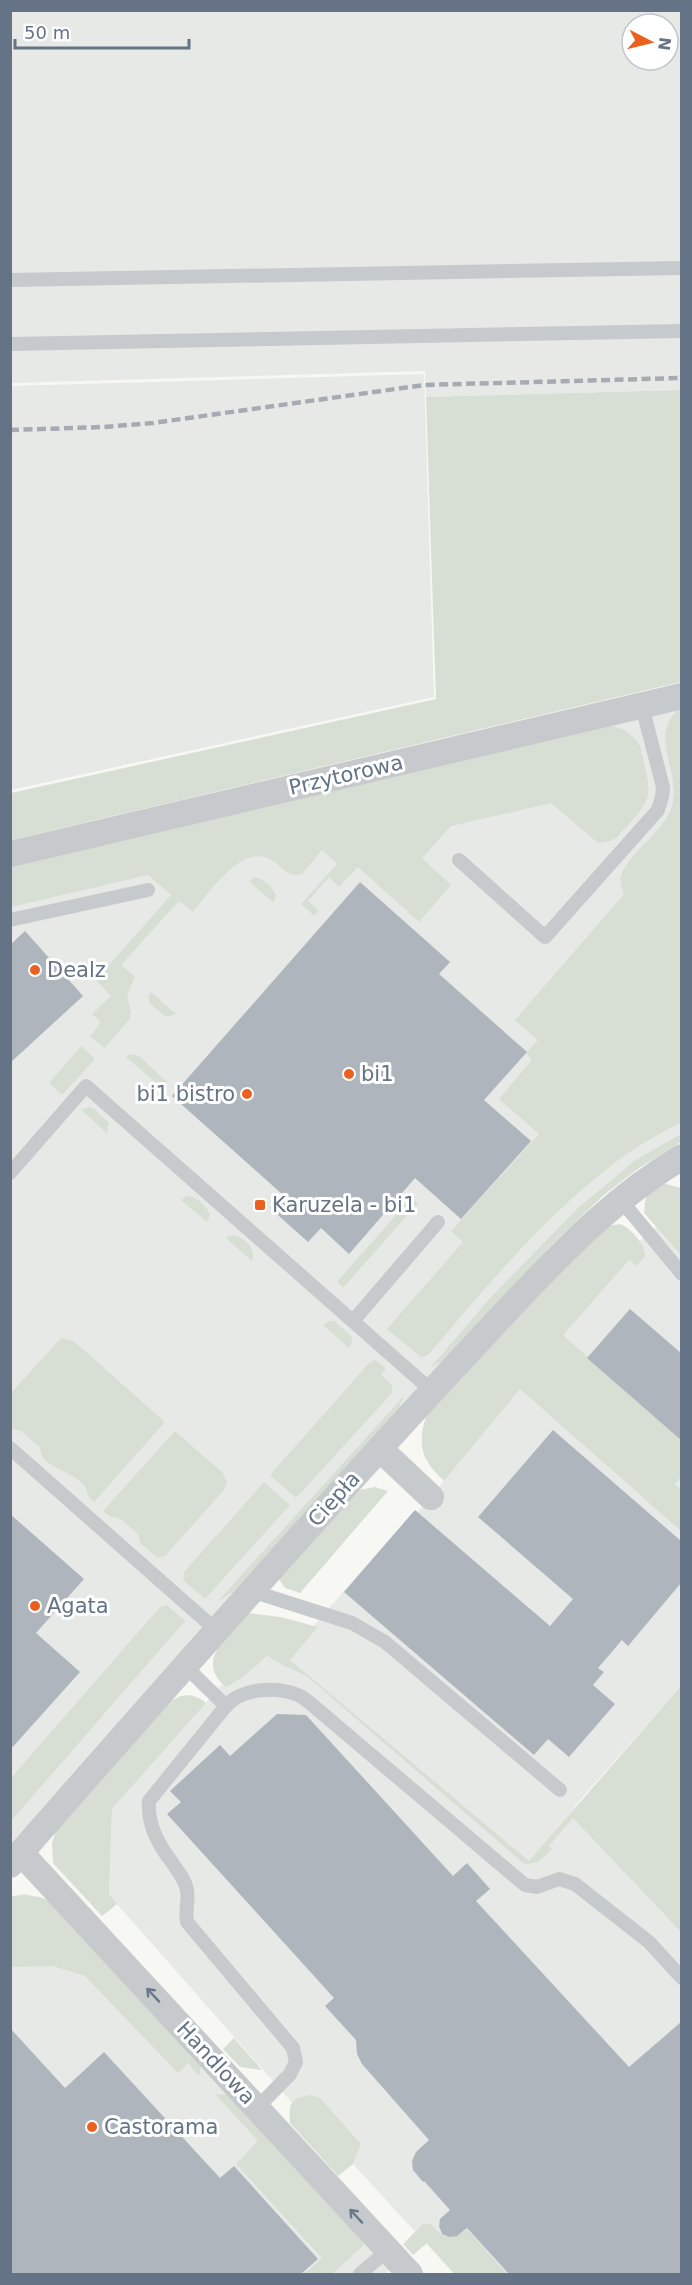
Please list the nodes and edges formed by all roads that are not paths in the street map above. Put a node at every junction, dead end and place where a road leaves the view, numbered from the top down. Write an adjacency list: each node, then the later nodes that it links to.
1 (681, 268): 2 (lane)
2 (10, 280)
3 (681, 331): 4 (lane)
4 (10, 344)
5 (681, 696): 6 (street, Przytorowa)
6 (642, 706): 7 (street, Przytorowa); 8 (lane)
7 (10, 854)
8 (459, 860)
9 (148, 890): 10 (lane)
10 (10, 920)
11 (681, 1157): 13 (street, Ciepła)
12 (10, 1173): 16 (lane)
13 (620, 1199): 15 (lane); 17 (street, Ciepła)
14 (438, 1222): 16 (lane)
15 (681, 1274)
16 (353, 1321): 17 (lane)
17 (432, 1391): 19 (street, Ciepła)
18 (10, 1448): 22 (lane)
19 (380, 1449): 20 (street); 21 (street, Ciepła)
20 (431, 1497)
21 (251, 1591): 22 (street, Ciepła); 25 (lane)
22 (216, 1630): 23 (street, Ciepła)
23 (185, 1666): 24 (lane); 26 (street, Ciepła)
24 (226, 1706): 27 (lane); 28 (lane)
25 (560, 1790)
26 (16, 1859): 28 (street, Handlowa, one-way to 26)
27 (681, 1978)
28 (257, 2108): 29 (street, Handlowa, one-way to 28)
29 (388, 2250): 30 (lane); 31 (street, Handlowa)
30 (360, 2274)
31 (410, 2274)

